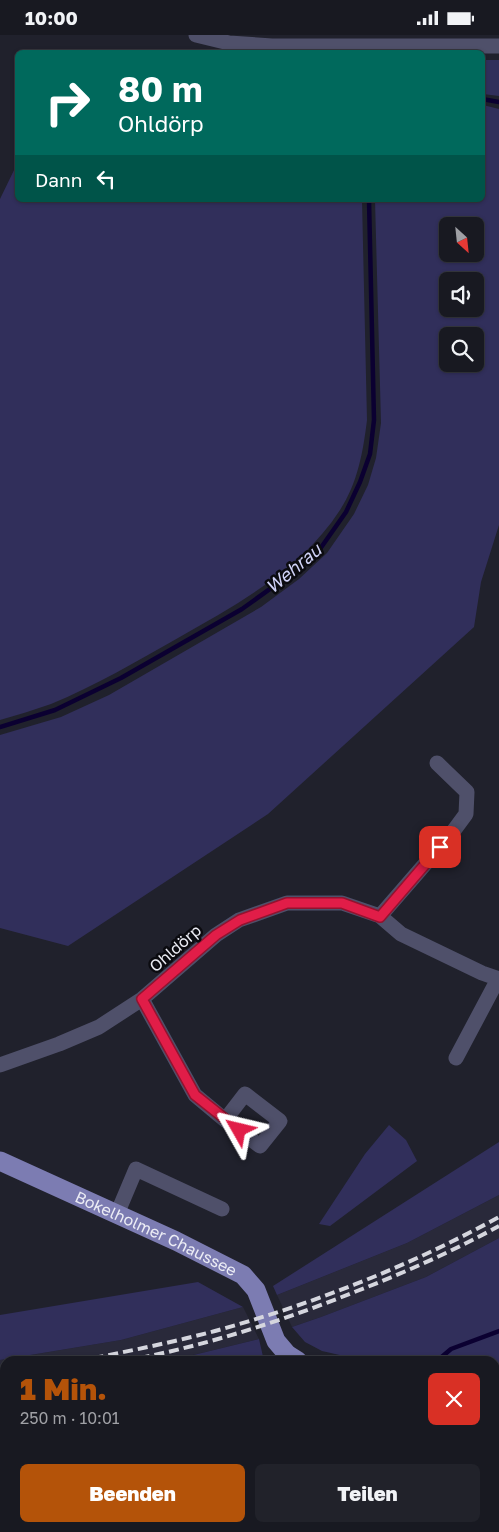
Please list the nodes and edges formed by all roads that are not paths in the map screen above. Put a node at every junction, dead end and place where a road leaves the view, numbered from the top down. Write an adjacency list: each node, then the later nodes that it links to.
1 (197, 36): 2 (street)
2 (499, 46)
3 (437, 763): 4 (street)
4 (380, 917): 5 (street, Ohldörp); 6 (street, Ohldörp)
5 (498, 979): 7 (street, Ohldörp)
6 (142, 999): 8 (street, Ohldörp); 9 (street)
7 (456, 1057)
8 (0, 1063)
9 (225, 1120)
10 (0, 1161): 12 (main road, Bokelholmer Chaussee)
11 (222, 1209): 12 (street)
12 (117, 1214): 13 (main road, Bokelholmer Chaussee)
13 (290, 1356)

